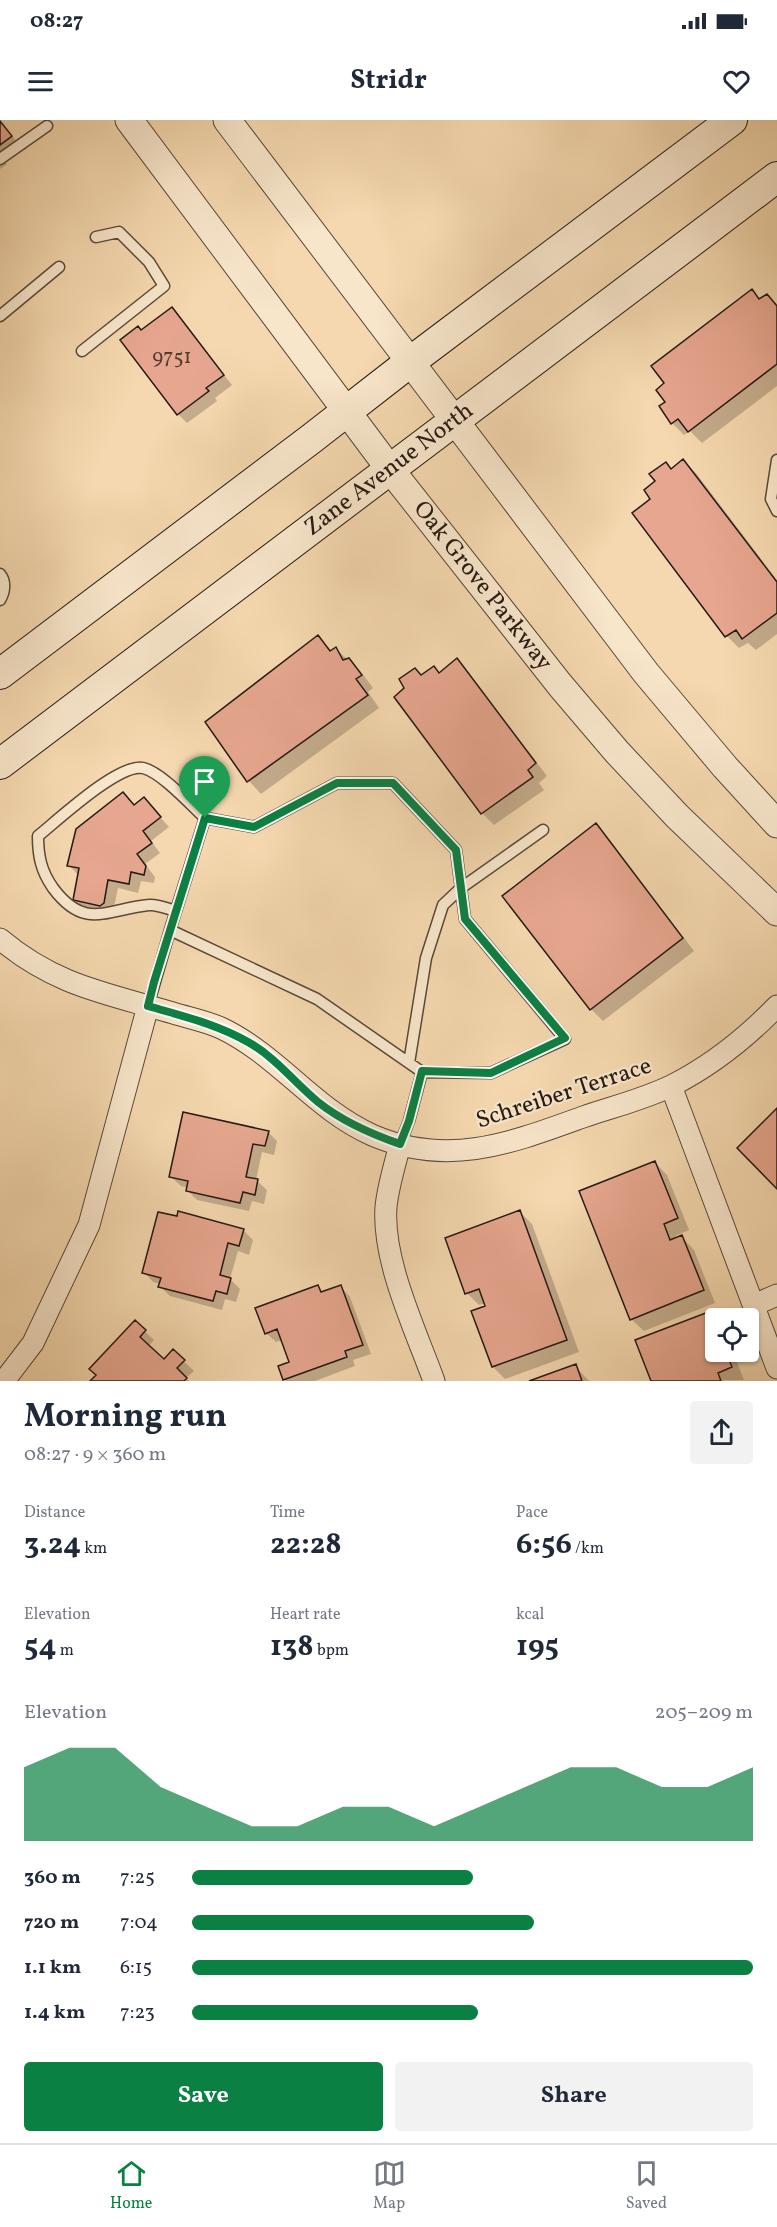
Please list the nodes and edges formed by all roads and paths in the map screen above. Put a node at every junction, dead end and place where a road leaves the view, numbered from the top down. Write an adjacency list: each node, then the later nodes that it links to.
1 (129, 120): 12 (street, Oak Grove Parkway)
2 (227, 120): 11 (street)
3 (732, 120): 11 (main road)
4 (47, 126): 5 (lane)
5 (0, 159)
6 (777, 177): 13 (main road, Zane Avenue North)
7 (96, 237): 10 (lane)
8 (59, 267): 9 (lane)
9 (0, 316)
10 (82, 351)
11 (410, 362): 12 (main road); 13 (street)
12 (348, 411): 15 (street, Oak Grove Parkway); 19 (main road)
13 (455, 421): 15 (main road, Zane Avenue North); 22 (street)
14 (777, 460): 16 (lane)
15 (389, 468): 20 (main road, Zane Avenue North); 26 (street, Oak Grove Parkway)
16 (777, 511)
17 (0, 574): 18 (lane)
18 (0, 600)
19 (0, 674)
20 (0, 764)
21 (205, 818): 24 (lane); 25 (lane); 25 (lane)
22 (777, 824)
23 (543, 830): 24 (lane)
24 (461, 888): 31 (lane); 32 (lane)
25 (176, 911): 27 (lane)
26 (777, 912)
27 (170, 930): 29 (lane); 31 (lane)
28 (0, 939): 29 (street, Schreiber Terrace)
29 (148, 1006): 34 (street, Schreiber Terrace); 38 (street)
30 (777, 1006): 33 (street, Schreiber Terrace)
31 (409, 1063): 32 (lane)
32 (422, 1071): 34 (lane)
33 (671, 1086): 34 (street, Schreiber Terrace); 36 (street)
34 (400, 1144): 39 (street)
35 (777, 1295): 36 (street)
36 (754, 1305): 37 (street)
37 (777, 1368)
38 (5, 1378)
39 (434, 1381)

